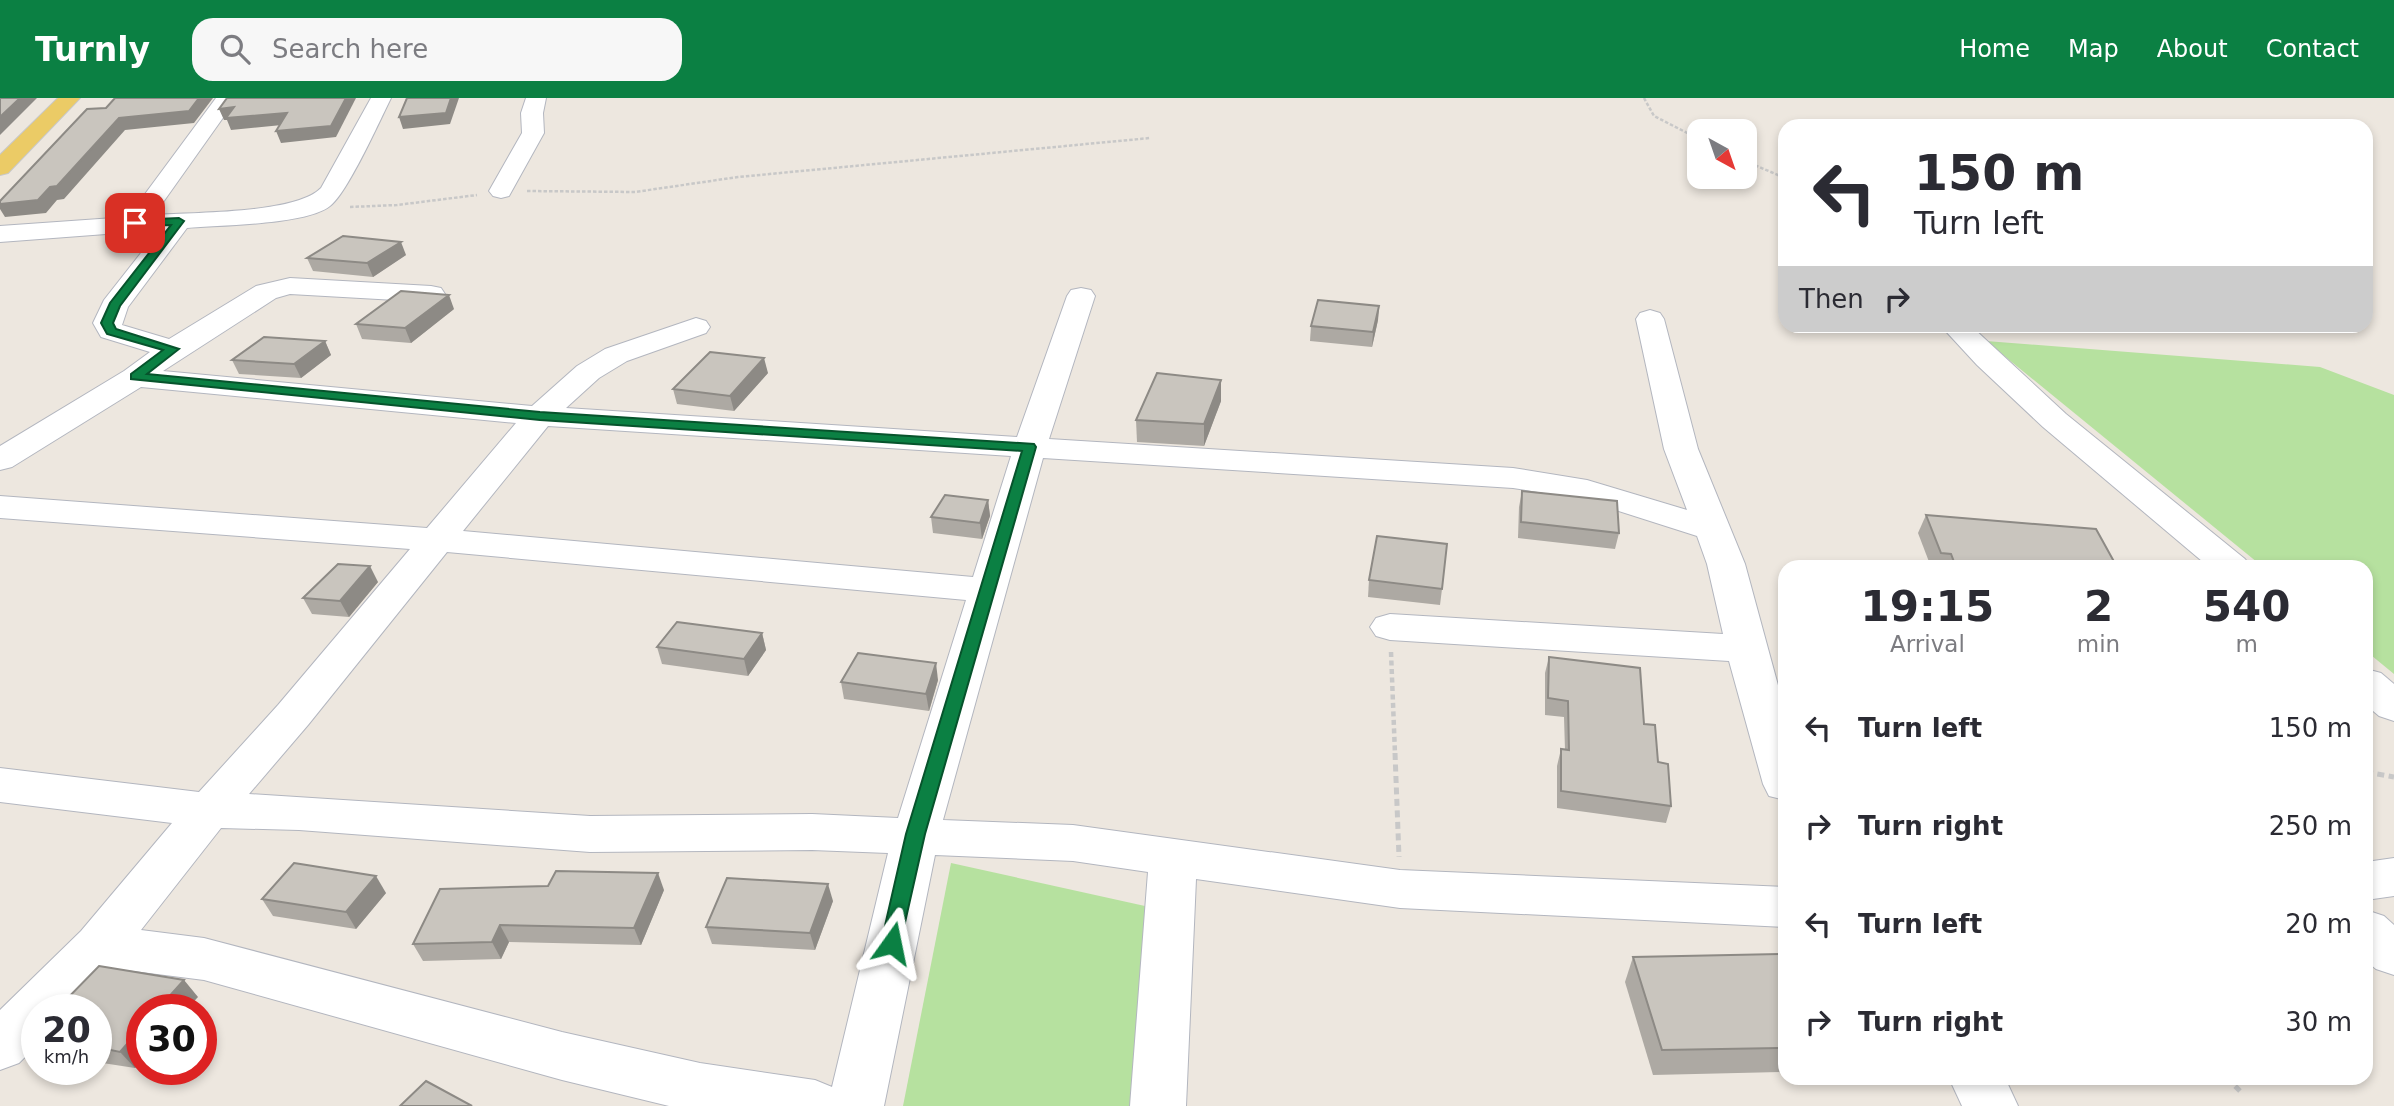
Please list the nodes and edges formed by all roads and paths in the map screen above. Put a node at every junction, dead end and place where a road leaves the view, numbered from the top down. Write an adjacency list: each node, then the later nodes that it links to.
1 (69, 98): 9 (main road)
2 (227, 98): 14 (street)
3 (381, 98): 12 (street)
4 (536, 98): 11 (street)
5 (1644, 98): 6 (path)
6 (1687, 133)
7 (1150, 138): 11 (path)
8 (1757, 166): 10 (path)
9 (0, 167)
10 (1778, 175)
11 (501, 191): 12 (path)
12 (307, 208): 13 (street)
13 (179, 221): 14 (street); 21 (street)
14 (135, 223): 15 (street)
15 (0, 234)
16 (431, 294): 21 (street)
17 (1081, 296): 24 (street)
18 (1650, 319): 27 (street)
19 (696, 327): 23 (street)
20 (1962, 333): 29 (street)
21 (173, 349): 22 (street)
22 (135, 377): 23 (street); 25 (street)
23 (540, 416): 24 (street); 28 (street)
24 (1030, 447): 27 (street); 30 (street)
25 (0, 460)
26 (0, 507): 28 (street)
27 (1711, 529): 32 (street)
28 (437, 540): 30 (street); 39 (street)
29 (2223, 560)
30 (988, 590): 40 (street)
31 (1390, 627): 32 (street); 44 (path)
32 (1746, 649): 35 (street)
33 (2373, 689): 34 (street)
34 (2394, 706)
35 (1778, 760)
36 (2373, 773): 37 (path)
37 (2394, 777)
38 (0, 785): 39 (street)
39 (209, 810): 40 (street); 47 (street)
40 (916, 834): 41 (street); 54 (street)
41 (1173, 856): 44 (street); 55 (street)
42 (2394, 877): 43 (street)
43 (2373, 880)
44 (1400, 889): 45 (street)
45 (1778, 907)
46 (2373, 937): 48 (street)
47 (99, 946): 49 (street); 53 (street)
48 (2394, 954)
49 (0, 1046)
50 (1980, 1085): 56 (street)
51 (2234, 1085): 52 (path)
52 (2240, 1091)
53 (814, 1106)
54 (856, 1106)
55 (1158, 1106)
56 (1990, 1106)

